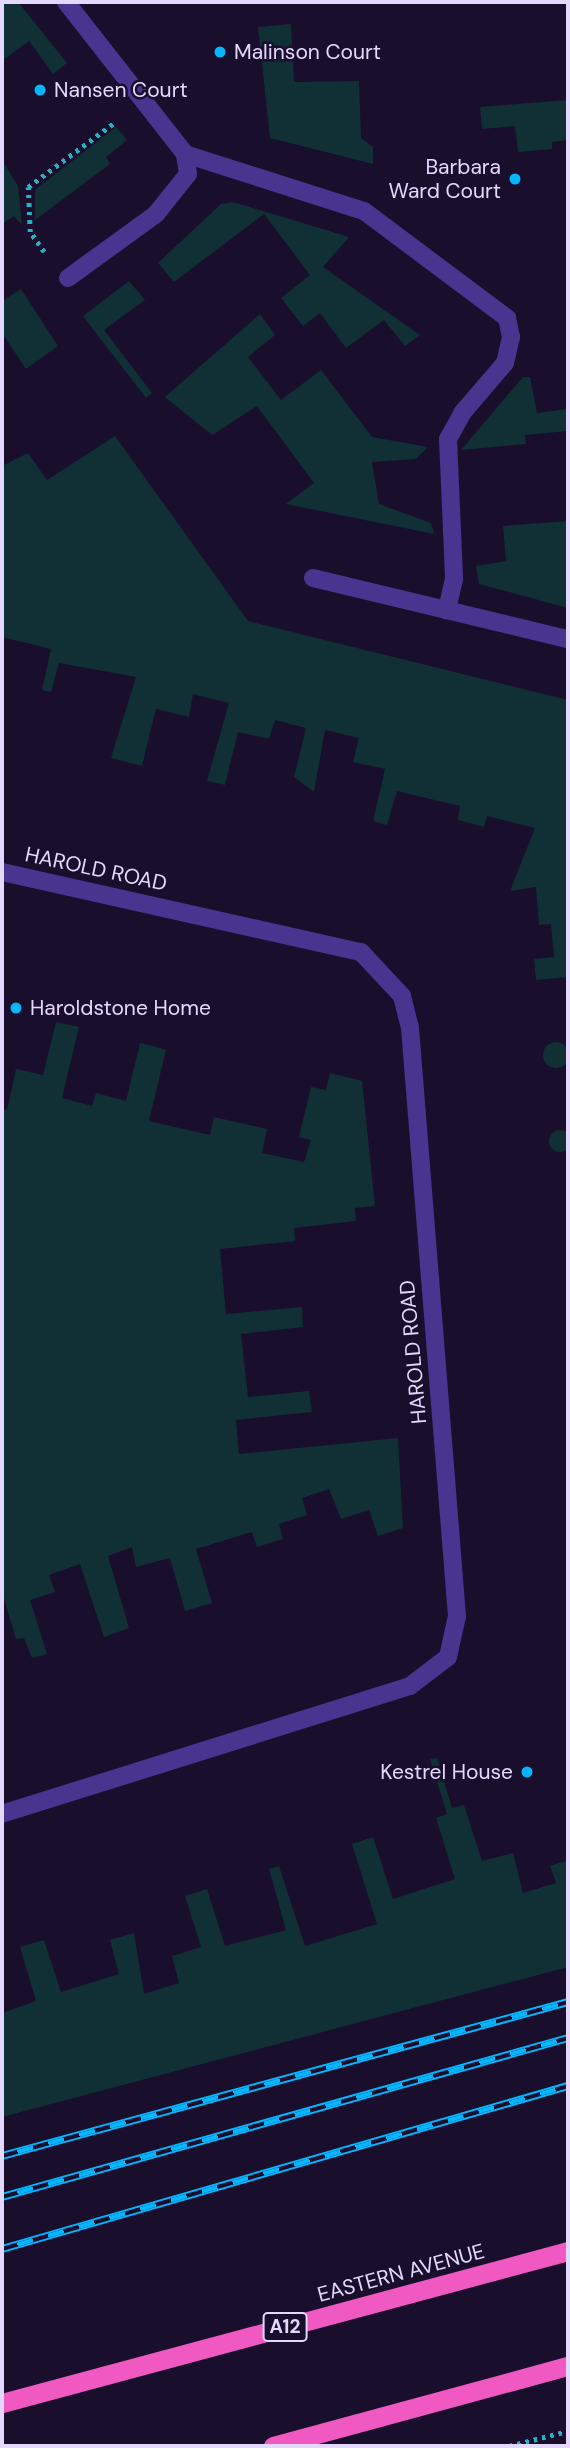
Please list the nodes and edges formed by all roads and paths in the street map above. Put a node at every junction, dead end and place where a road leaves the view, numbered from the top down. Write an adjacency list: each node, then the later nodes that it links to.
1 (66, 2): 2 (street)
2 (141, 98): 3 (street); 4 (path)
3 (185, 154): 4 (street); 6 (street)
4 (70, 276)
5 (313, 578): 6 (street)
6 (447, 610): 7 (street)
7 (568, 639)
8 (2, 872): 9 (street, HAROLD ROAD)
9 (2, 1814)
10 (568, 2251): 12 (highway, EASTERN AVENUE / A12)
11 (568, 2366): 14 (highway)
12 (2, 2403)
13 (568, 2431): 15 (path)
14 (273, 2446)
15 (509, 2446)

